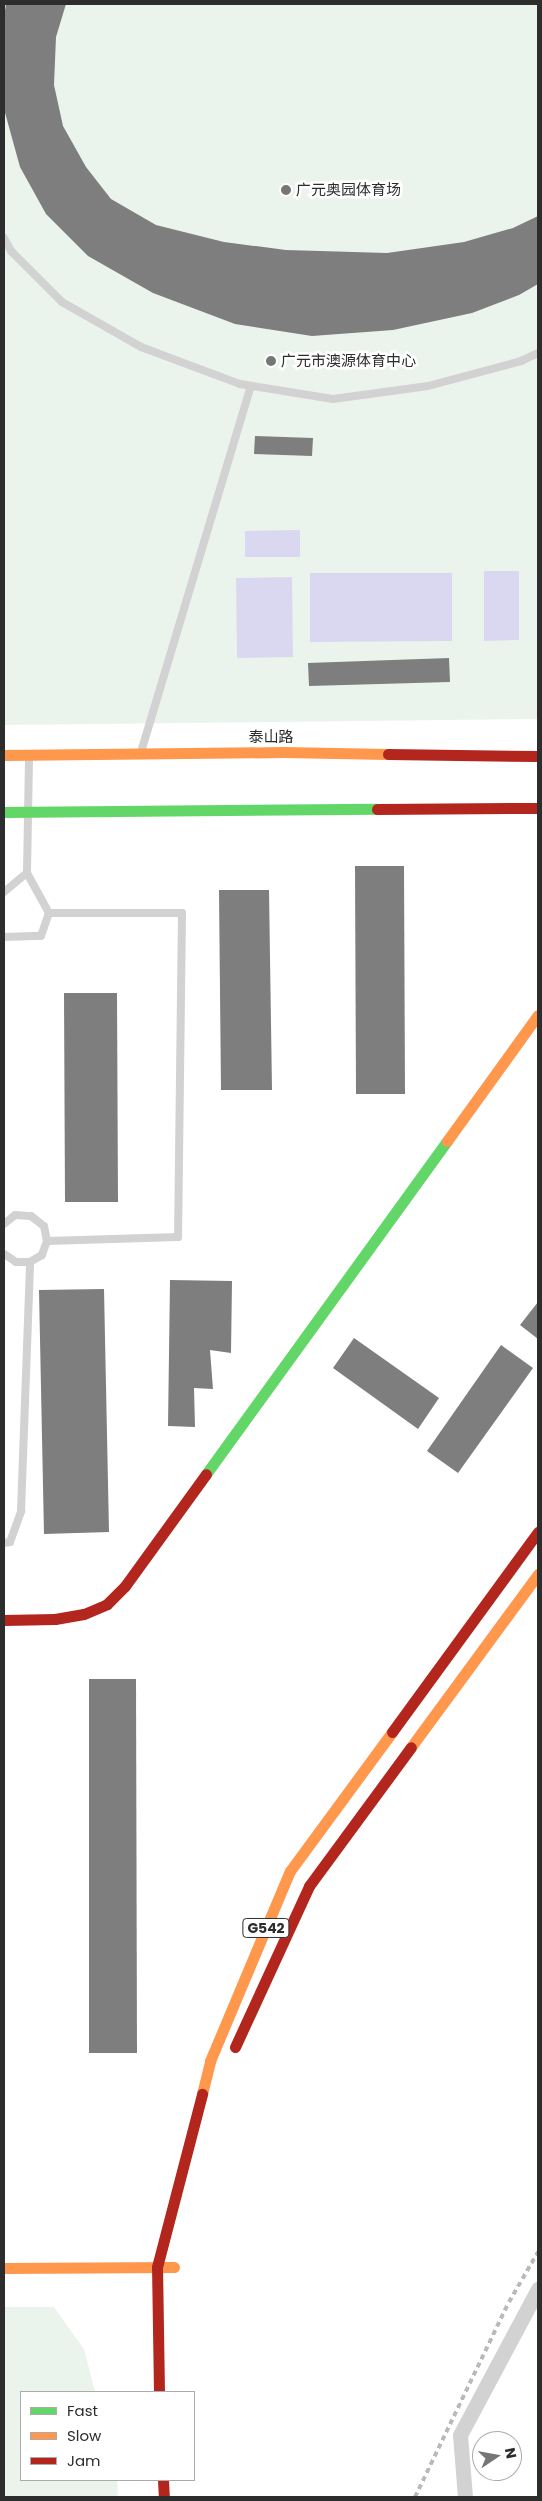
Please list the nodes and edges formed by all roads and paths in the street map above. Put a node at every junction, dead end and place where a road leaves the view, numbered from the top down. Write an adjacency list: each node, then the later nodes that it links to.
1 (4, 238): 3 (lane)
2 (538, 353): 3 (lane)
3 (251, 386): 4 (lane)
4 (140, 754): 6 (main road, 泰山路); 7 (main road, 泰山路)
5 (4, 755): 6 (main road, 泰山路)
6 (29, 755): 10 (lane)
7 (538, 756)
8 (538, 808): 10 (main road)
9 (4, 812): 10 (main road)
10 (29, 812): 11 (lane)
11 (27, 874): 12 (lane); 13 (lane)
12 (4, 892)
13 (49, 913): 14 (lane); 17 (lane)
14 (4, 938)
15 (538, 1015): 23 (main road)
16 (4, 1224): 17 (lane)
17 (47, 1241): 19 (lane)
18 (4, 1254): 19 (lane)
19 (30, 1262): 21 (lane)
20 (538, 1532): 25 (main road, G542)
21 (4, 1543)
22 (538, 1574): 24 (main road, G542)
23 (4, 1620)
24 (232, 2055)
25 (156, 2267): 26 (main road); 27 (main road, G542); 27 (main road)
26 (4, 2268)
27 (152, 2283): 30 (main road, G542)
28 (538, 2289): 34 (street)
29 (170, 2313): 31 (main road, G542)
30 (160, 2391)
31 (160, 2391)
32 (163, 2481): 33 (main road)
33 (164, 2497)
34 (464, 2497)

